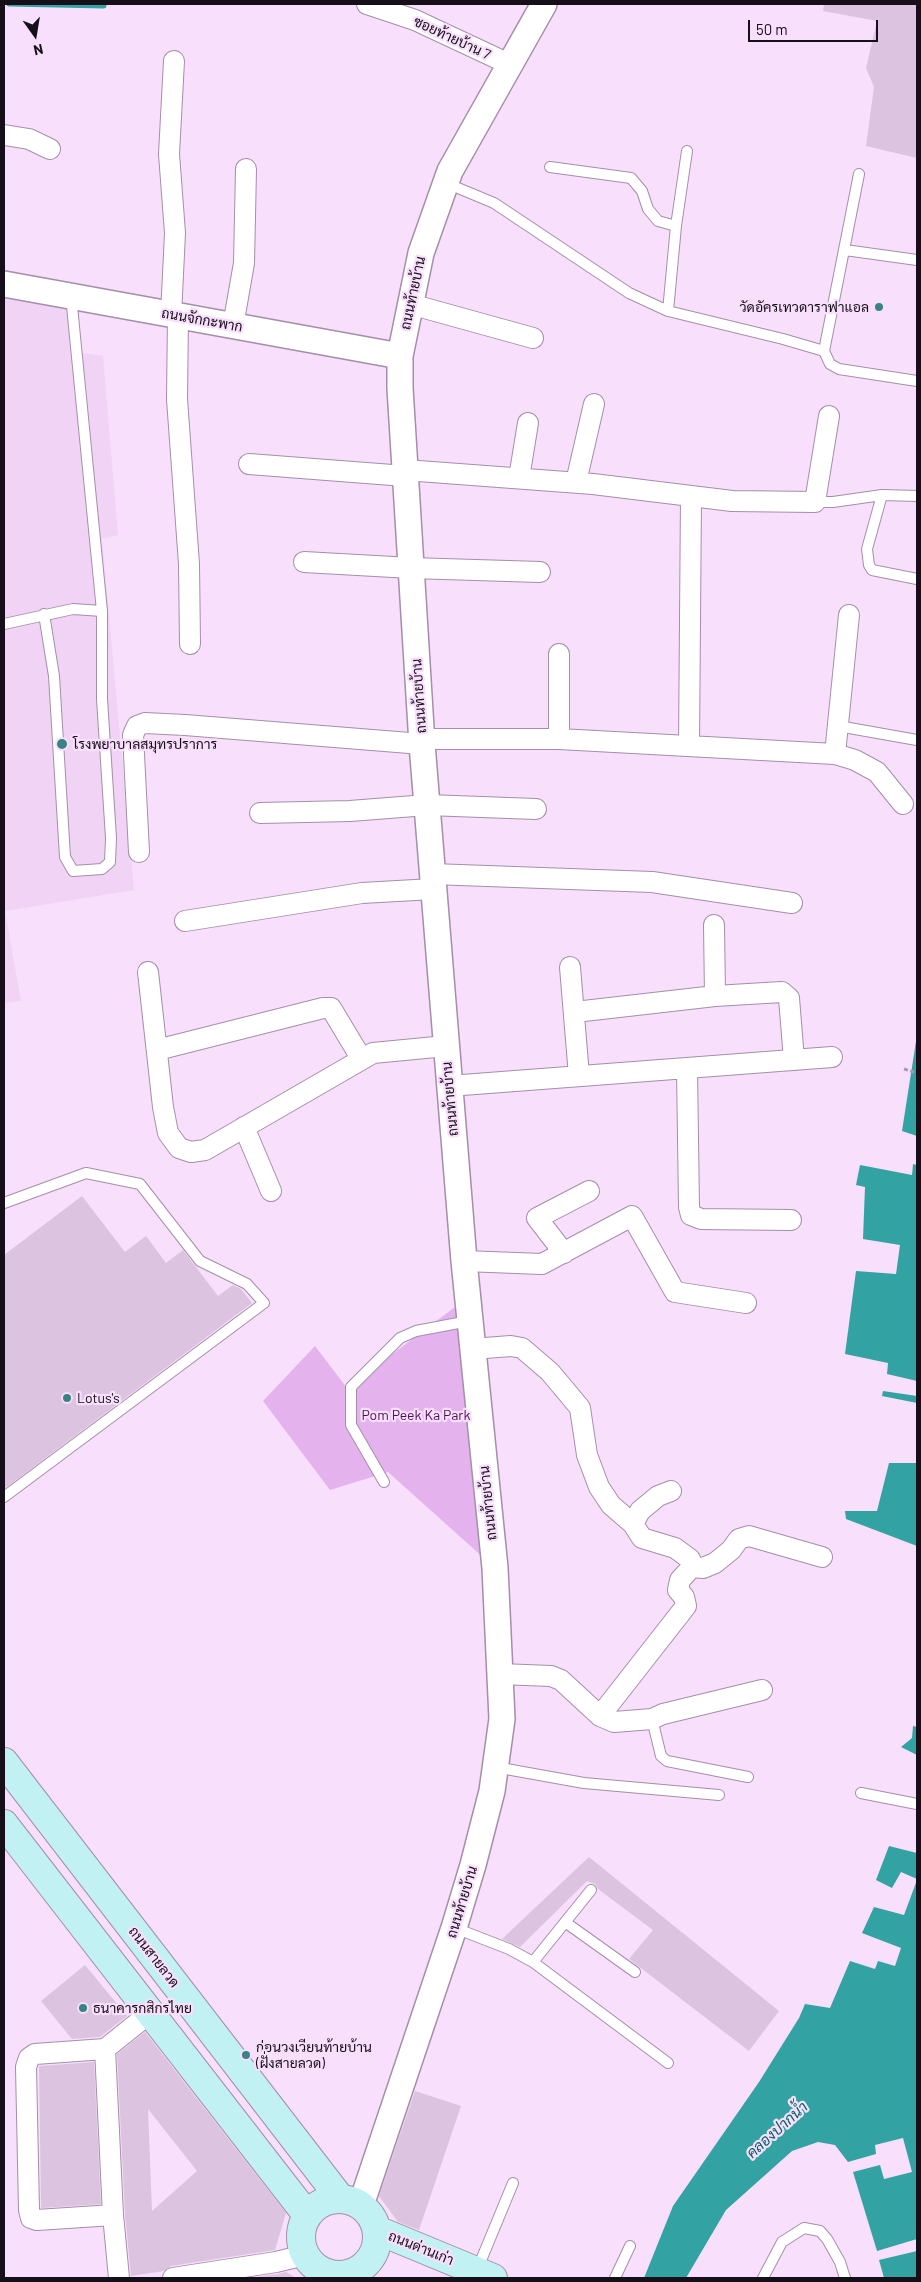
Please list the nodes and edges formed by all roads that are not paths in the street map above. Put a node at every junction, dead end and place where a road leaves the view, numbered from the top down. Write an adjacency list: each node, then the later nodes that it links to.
1 (367, 4): 4 (street, ซอยท้ายบ้าน 7)
2 (544, 4): 4 (street, ถนนท้ายบ้าน)
3 (174, 61): 19 (street)
4 (509, 64): 11 (street, ถนนท้ายบ้าน)
5 (4, 135): 6 (street)
6 (50, 149)
7 (687, 151): 12 (lane)
8 (550, 167): 12 (lane)
9 (246, 169): 20 (street)
10 (860, 174): 13 (lane)
11 (446, 183): 17 (street, ถนนท้ายบ้าน); 18 (lane)
12 (676, 226): 18 (lane)
13 (845, 250): 14 (lane); 22 (lane)
14 (917, 260)
15 (4, 284): 16 (street, ถนนจักกะพาก)
16 (72, 296): 19 (street, ถนนจักกะพาก); 40 (lane)
17 (410, 304): 21 (street); 23 (street, ถนนท้ายบ้าน)
18 (668, 311): 22 (lane)
19 (174, 315): 20 (street, ถนนจักกะพาก); 44 (street)
20 (233, 326): 23 (street, ถนนจักกะพาก)
21 (534, 338)
22 (824, 351): 24 (lane)
23 (400, 356): 29 (street, ถนนท้ายบ้าน)
24 (917, 381)
25 (594, 404): 31 (street)
26 (829, 416): 35 (street)
27 (528, 423): 30 (street)
28 (249, 464): 29 (street)
29 (405, 473): 30 (street); 37 (street, ถนนท้ายบ้าน)
30 (519, 478): 31 (street)
31 (576, 482): 33 (street)
32 (882, 495): 34 (lane); 35 (lane); 39 (lane)
33 (691, 496): 35 (street); 50 (street)
34 (917, 496)
35 (815, 502)
36 (304, 562): 37 (street)
37 (411, 568): 38 (street); 49 (street, ถนนท้ายบ้าน)
38 (540, 572)
39 (917, 579)
40 (102, 611): 41 (lane); 41 (lane)
41 (44, 614): 43 (lane)
42 (849, 615): 46 (street)
43 (4, 620)
44 (190, 644)
45 (559, 654): 47 (street)
46 (838, 726): 48 (lane); 51 (street)
47 (559, 739): 49 (street); 50 (street)
48 (917, 740)
49 (422, 741): 53 (street, ถนนท้ายบ้าน); 56 (street)
50 (689, 746): 51 (street)
51 (835, 754): 52 (street)
52 (903, 804)
53 (427, 805): 54 (street); 55 (street); 57 (street, ถนนท้ายบ้าน)
54 (536, 809)
55 (260, 813)
56 (139, 852)
57 (433, 882): 58 (street); 59 (street); 65 (street, ถนนท้ายบ้าน)
58 (792, 903)
59 (185, 921)
60 (714, 925): 63 (street)
61 (570, 967): 64 (street)
62 (148, 972): 66 (street)
63 (715, 996): 64 (street); 69 (street)
64 (575, 1012): 71 (street)
65 (446, 1046): 68 (street); 72 (street, ถนนท้ายบ้าน)
66 (157, 1050): 68 (street); 73 (street)
67 (832, 1057): 69 (street)
68 (361, 1058): 73 (street)
69 (794, 1060): 70 (street)
70 (687, 1068): 71 (street); 77 (street)
71 (579, 1076): 72 (street)
72 (449, 1086): 79 (street, ถนนท้ายบ้าน)
73 (244, 1127): 74 (street)
74 (271, 1191)
75 (588, 1191): 78 (street)
76 (4, 1203): 85 (lane)
77 (791, 1220)
78 (564, 1253): 79 (street); 80 (street)
79 (464, 1261): 81 (street, ถนนท้ายบ้าน)
80 (746, 1303)
81 (469, 1321): 82 (street, ถนนท้ายบ้าน); 83 (lane)
82 (472, 1348): 86 (street); 89 (street, ถนนท้ายบ้าน)
83 (384, 1482)
84 (671, 1491): 86 (street)
85 (4, 1496)
86 (633, 1524): 88 (street)
87 (822, 1557): 88 (street)
88 (692, 1567): 91 (street)
89 (500, 1674): 91 (street); 94 (street, ถนนท้ายบ้าน)
90 (762, 1690): 92 (street)
91 (600, 1716): 92 (street)
92 (652, 1720): 95 (lane)
93 (4, 1762): 109 (main road, ถนนสายลวด)
94 (495, 1767): 97 (lane); 102 (street, ถนนท้ายบ้าน)
95 (748, 1777)
96 (860, 1793): 98 (lane)
97 (719, 1795)
98 (917, 1804)
99 (4, 1825): 105 (main road)
100 (591, 1890): 101 (lane)
101 (565, 1922): 103 (lane); 104 (lane)
102 (454, 1928): 103 (lane); 109 (street, ถนนท้ายบ้าน)
103 (533, 1962): 107 (lane)
104 (635, 1972)
105 (150, 2013): 106 (street); 111 (main road)
106 (105, 2049): 110 (street); 110 (street)
107 (668, 2063)
108 (513, 2183): 115 (lane)
109 (350, 2202): 111 (main road); 112 (main road)
110 (113, 2215): 117 (street)
111 (307, 2216): 114 (main road)
112 (377, 2230): 115 (main road, ถนนด่านเก่า); 116 (main road)
113 (630, 2246): 119 (lane)
114 (305, 2255): 116 (main road); 118 (street)
115 (485, 2275)
116 (348, 2276)
117 (119, 2278)
118 (173, 2278)
119 (615, 2278)
120 (763, 2278): 121 (lane)
121 (845, 2278)

